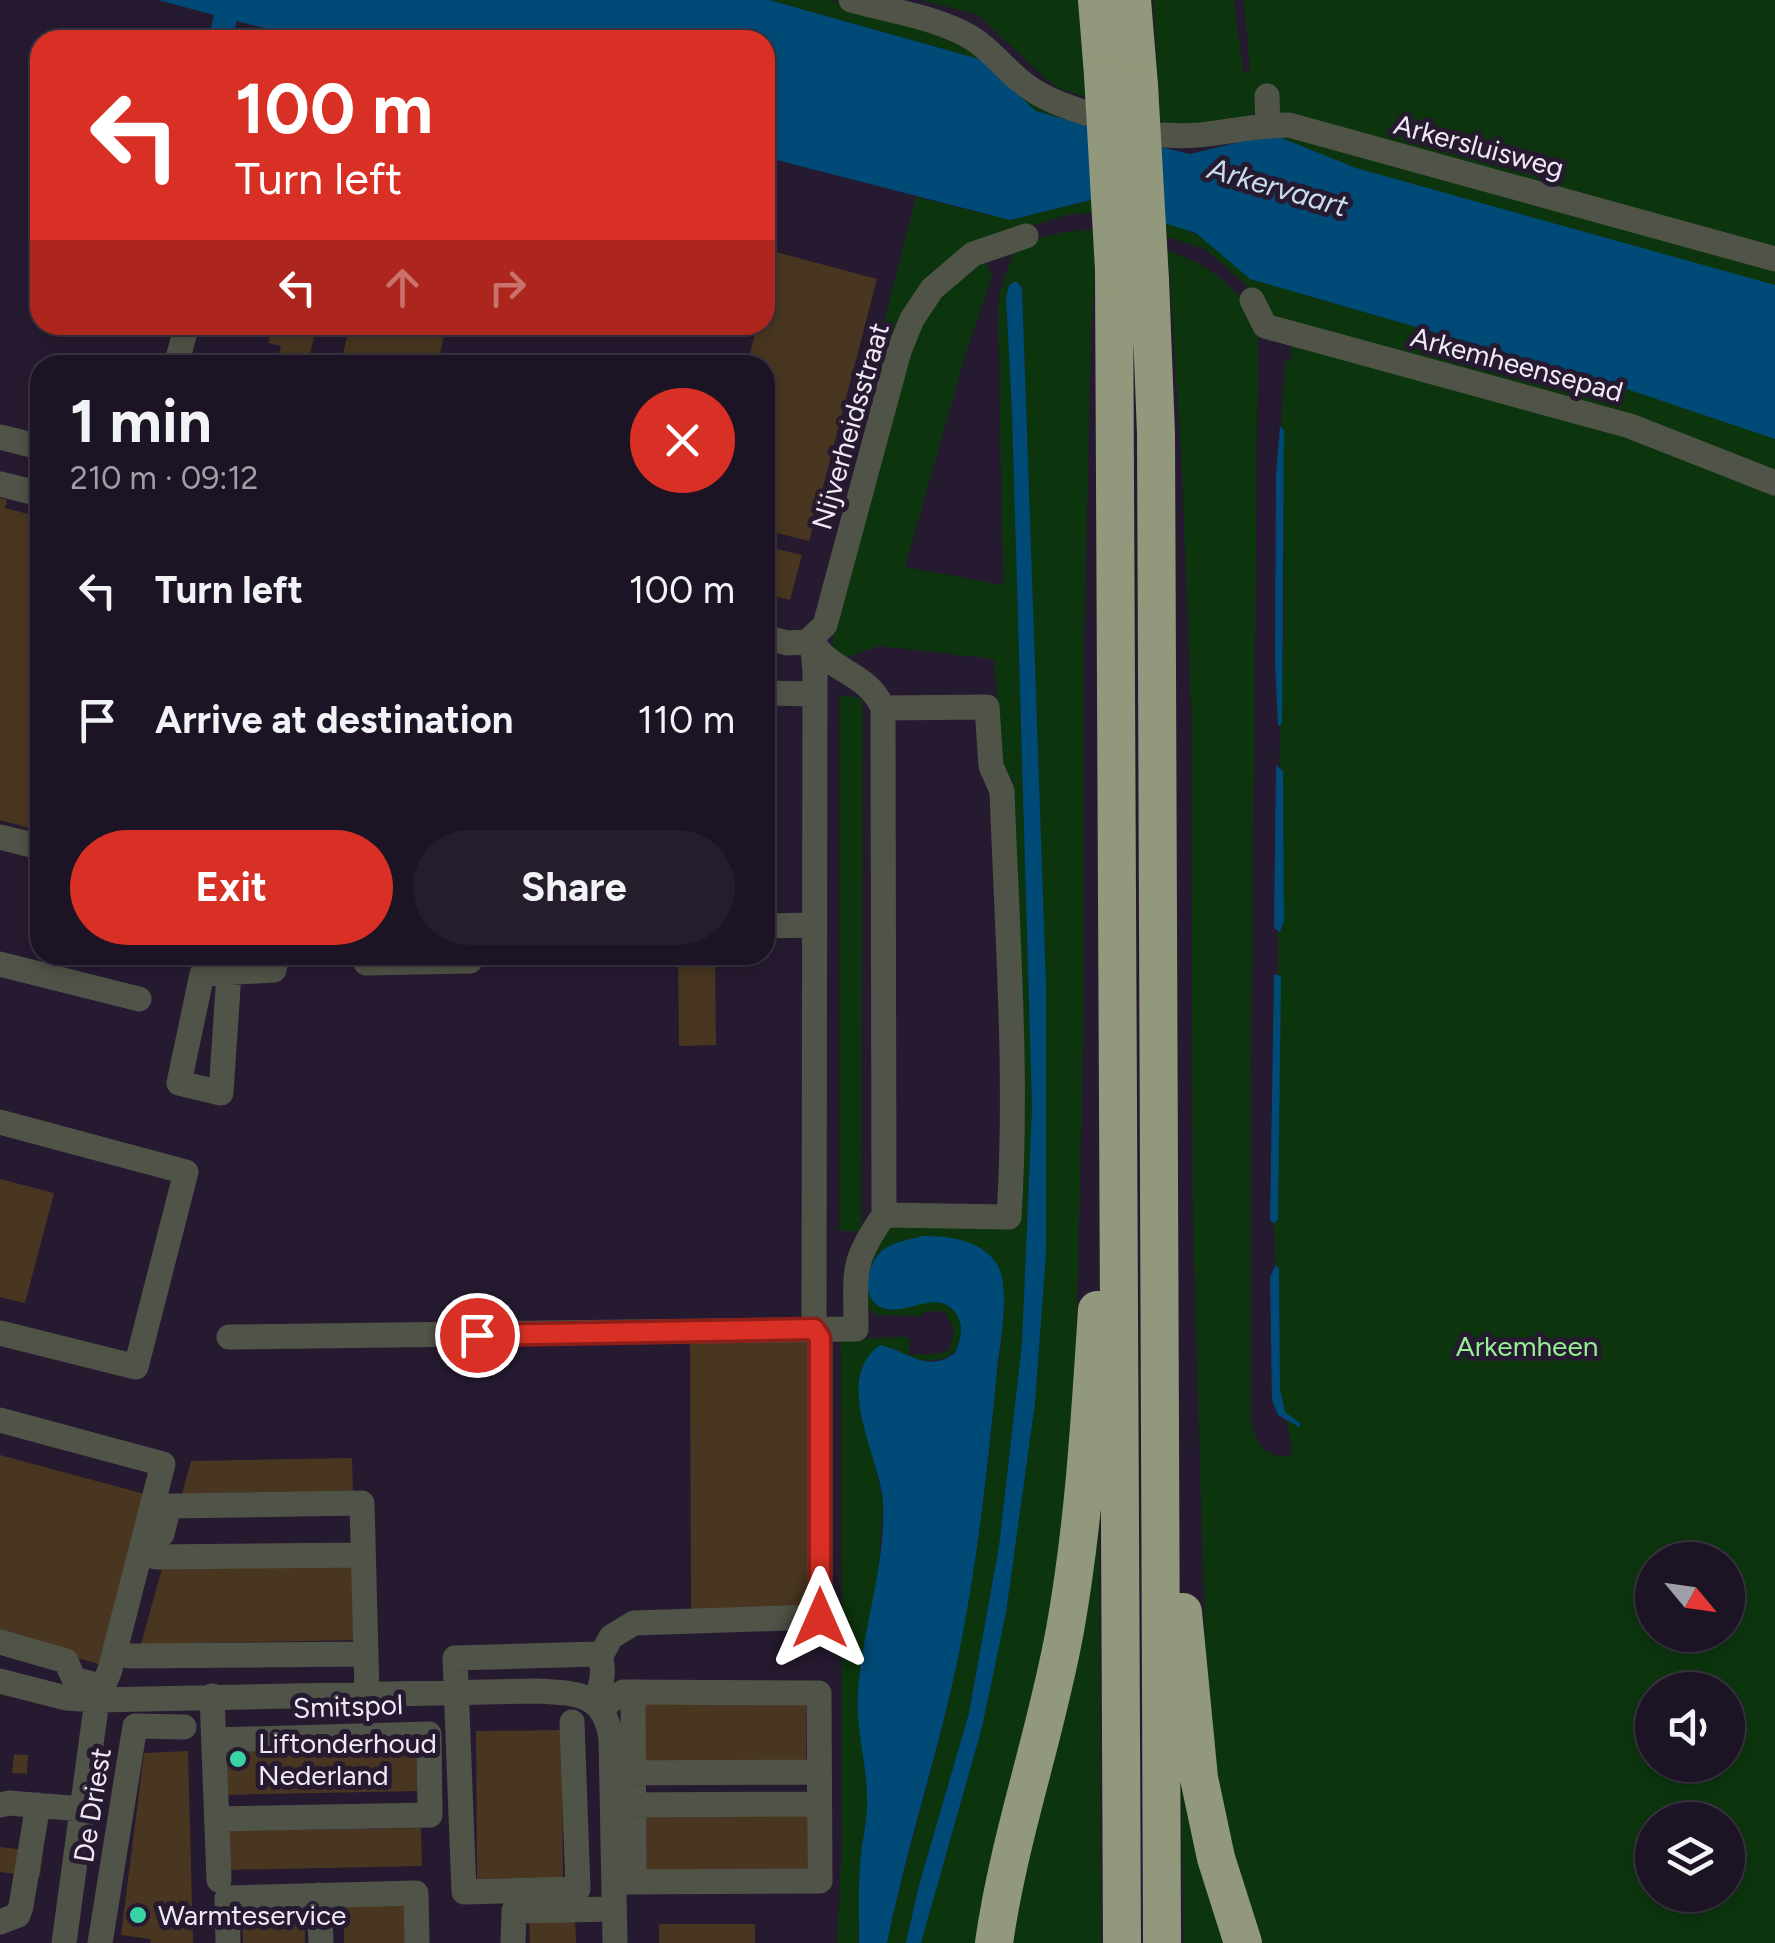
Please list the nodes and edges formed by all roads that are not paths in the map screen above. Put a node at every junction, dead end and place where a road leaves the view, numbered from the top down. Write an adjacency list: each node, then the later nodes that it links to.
1 (852, 0): 6 (street)
2 (1097, 0): 4 (highway)
3 (1132, 0): 4 (highway)
4 (1121, 80): 11 (highway, bridge)
5 (1267, 96): 7 (street)
6 (1086, 113)
7 (1268, 125): 8 (street, Arkersluisweg); 10 (street, Arkersluisweg)
8 (1164, 134)
9 (1026, 236): 19 (street, Nijverheidsstraat)
10 (1775, 260)
11 (1132, 275): 31 (highway); 37 (highway)
12 (1252, 300): 15 (street, Arkemheensepad)
13 (0, 437): 14 (street)
14 (30, 445)
15 (1775, 482)
16 (0, 484): 17 (street)
17 (30, 492)
18 (775, 639): 19 (street)
19 (812, 640): 21 (street); 22 (street)
20 (775, 693): 21 (street)
21 (815, 694): 25 (street)
22 (884, 708): 33 (street); 33 (street)
23 (0, 837): 24 (street)
24 (30, 844)
25 (814, 925): 26 (street); 34 (street)
26 (775, 926)
27 (0, 964): 30 (street)
28 (275, 965): 29 (street)
29 (229, 972)
30 (139, 1000)
31 (1118, 1020): 77 (highway); 78 (highway)
32 (0, 1122): 35 (street)
33 (884, 1214): 34 (street)
34 (814, 1329): 36 (street); 44 (street)
35 (0, 1334)
36 (229, 1336)
37 (1160, 1366): 79 (highway); 80 (highway)
38 (0, 1420): 50 (street)
39 (364, 1555): 40 (street); 40 (street, Smitspol); 42 (street, Smitspol)
40 (156, 1557): 43 (street, Smitspol)
41 (0, 1642): 50 (street)
42 (366, 1654): 43 (street, Smitspol); 49 (street, Smitspol)
43 (129, 1656): 50 (street, Smitspol)
44 (602, 1656): 47 (street); 52 (street)
45 (0, 1681): 50 (street, Smitspol)
46 (414, 1692): 47 (street, Smitspol); 49 (street, Smitspol); 55 (street)
47 (456, 1692): 52 (street, Smitspol); 53 (street)
48 (633, 1692): 52 (street); 57 (street); 58 (street)
49 (366, 1694): 51 (street, Smitspol)
50 (106, 1695): 51 (street, Smitspol); 63 (street, De Driest)
51 (212, 1696): 56 (street)
52 (598, 1704): 58 (street)
53 (572, 1722)
54 (184, 1727): 71 (street, De Driest)
55 (414, 1734): 56 (street, Smitspol); 64 (street, Smitspol)
56 (214, 1740): 64 (street)
57 (819, 1772): 58 (street); 59 (street)
58 (622, 1773): 61 (street)
59 (819, 1804): 61 (street); 66 (street)
60 (38, 1805): 62 (street); 63 (street); 69 (street)
61 (623, 1805): 66 (street)
62 (0, 1806)
63 (82, 1808): 70 (street, De Driest)
64 (216, 1819): 65 (street)
65 (219, 1880)
66 (624, 1882): 68 (street)
67 (320, 1895): 72 (street); 73 (street); 74 (street)
68 (614, 1909): 75 (street); 76 (street)
69 (0, 1922)
70 (64, 1943)
71 (100, 1943)
72 (228, 1943)
73 (320, 1943)
74 (418, 1943)
75 (513, 1943)
76 (615, 1943)
77 (994, 1943)
78 (1122, 1943)
79 (1162, 1943)
80 (1243, 1943)

